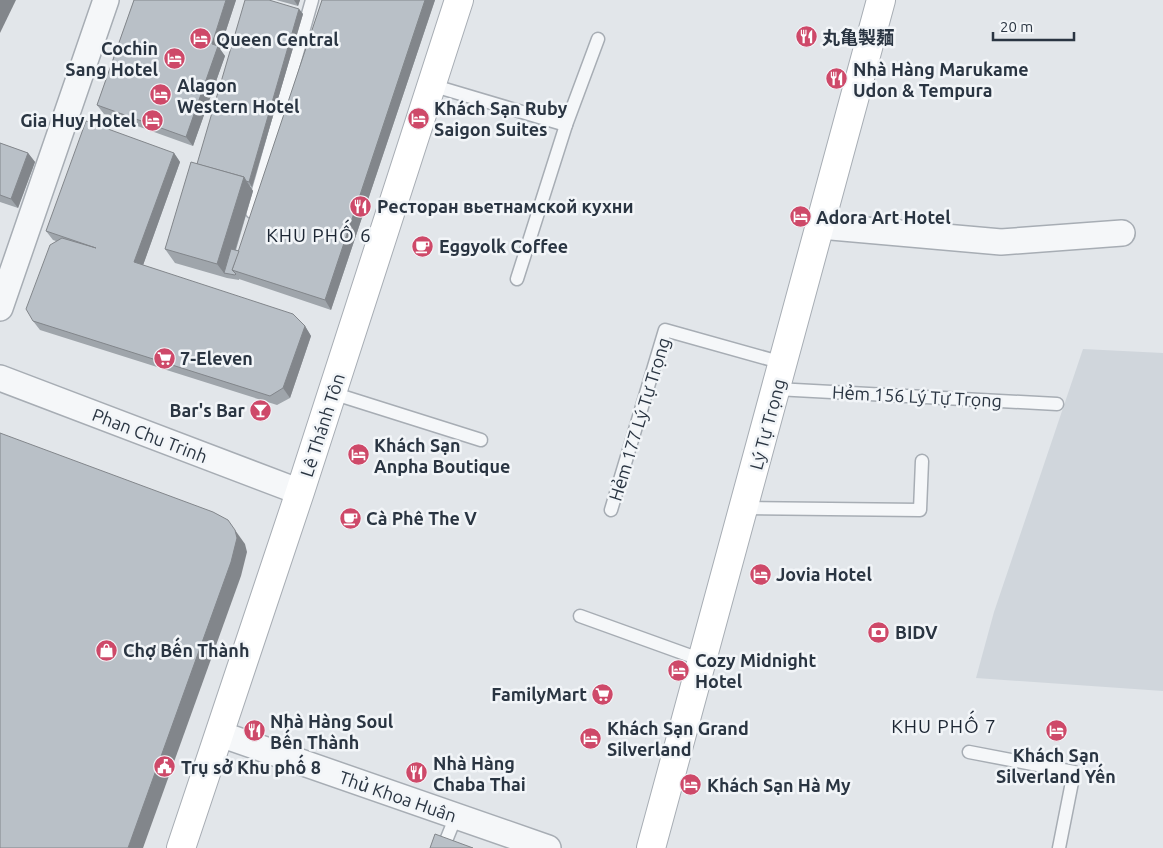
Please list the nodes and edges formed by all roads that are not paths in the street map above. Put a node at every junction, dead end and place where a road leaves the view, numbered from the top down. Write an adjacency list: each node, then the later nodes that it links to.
1 (106, 0): 12 (street)
2 (312, 0): 8 (lane)
3 (459, 0): 6 (street, Lê Thánh Tôn)
4 (881, 0): 9 (street, Lý Tự Trọng)
5 (598, 39): 7 (lane)
6 (431, 86): 7 (lane); 16 (street, Lê Thánh Tôn)
7 (566, 125): 11 (lane)
8 (250, 221)
9 (820, 226): 10 (street); 13 (street, Lý Tự Trọng)
10 (1122, 233)
11 (518, 280)
12 (0, 308)
13 (783, 363): 15 (street, Lý Tự Trọng); 22 (lane, Hẻm 177 Lý Tự Trọng)
14 (0, 378): 20 (street, Phan Chu Trinh)
15 (776, 389): 17 (lane, Hẻm 156 Lý Tự Trọng); 21 (street, Lý Tự Trọng)
16 (332, 393): 18 (lane); 20 (street, Lê Thánh Tôn)
17 (1057, 404)
18 (481, 440)
19 (922, 462): 21 (lane)
20 (300, 492): 25 (street, Lê Thánh Tôn)
21 (744, 508): 24 (street, Lý Tự Trọng)
22 (611, 510)
23 (580, 616): 24 (lane)
24 (702, 660): 31 (street, Lý Tự Trọng)
25 (220, 734): 27 (street, Thủ Khoa Huân); 28 (street, Lê Thánh Tôn)
26 (970, 752): 32 (lane)
27 (456, 816): 29 (lane); 30 (street, Thủ Khoa Huân)
28 (181, 848)
29 (443, 848)
30 (548, 848)
31 (651, 848)
32 (1059, 848)

